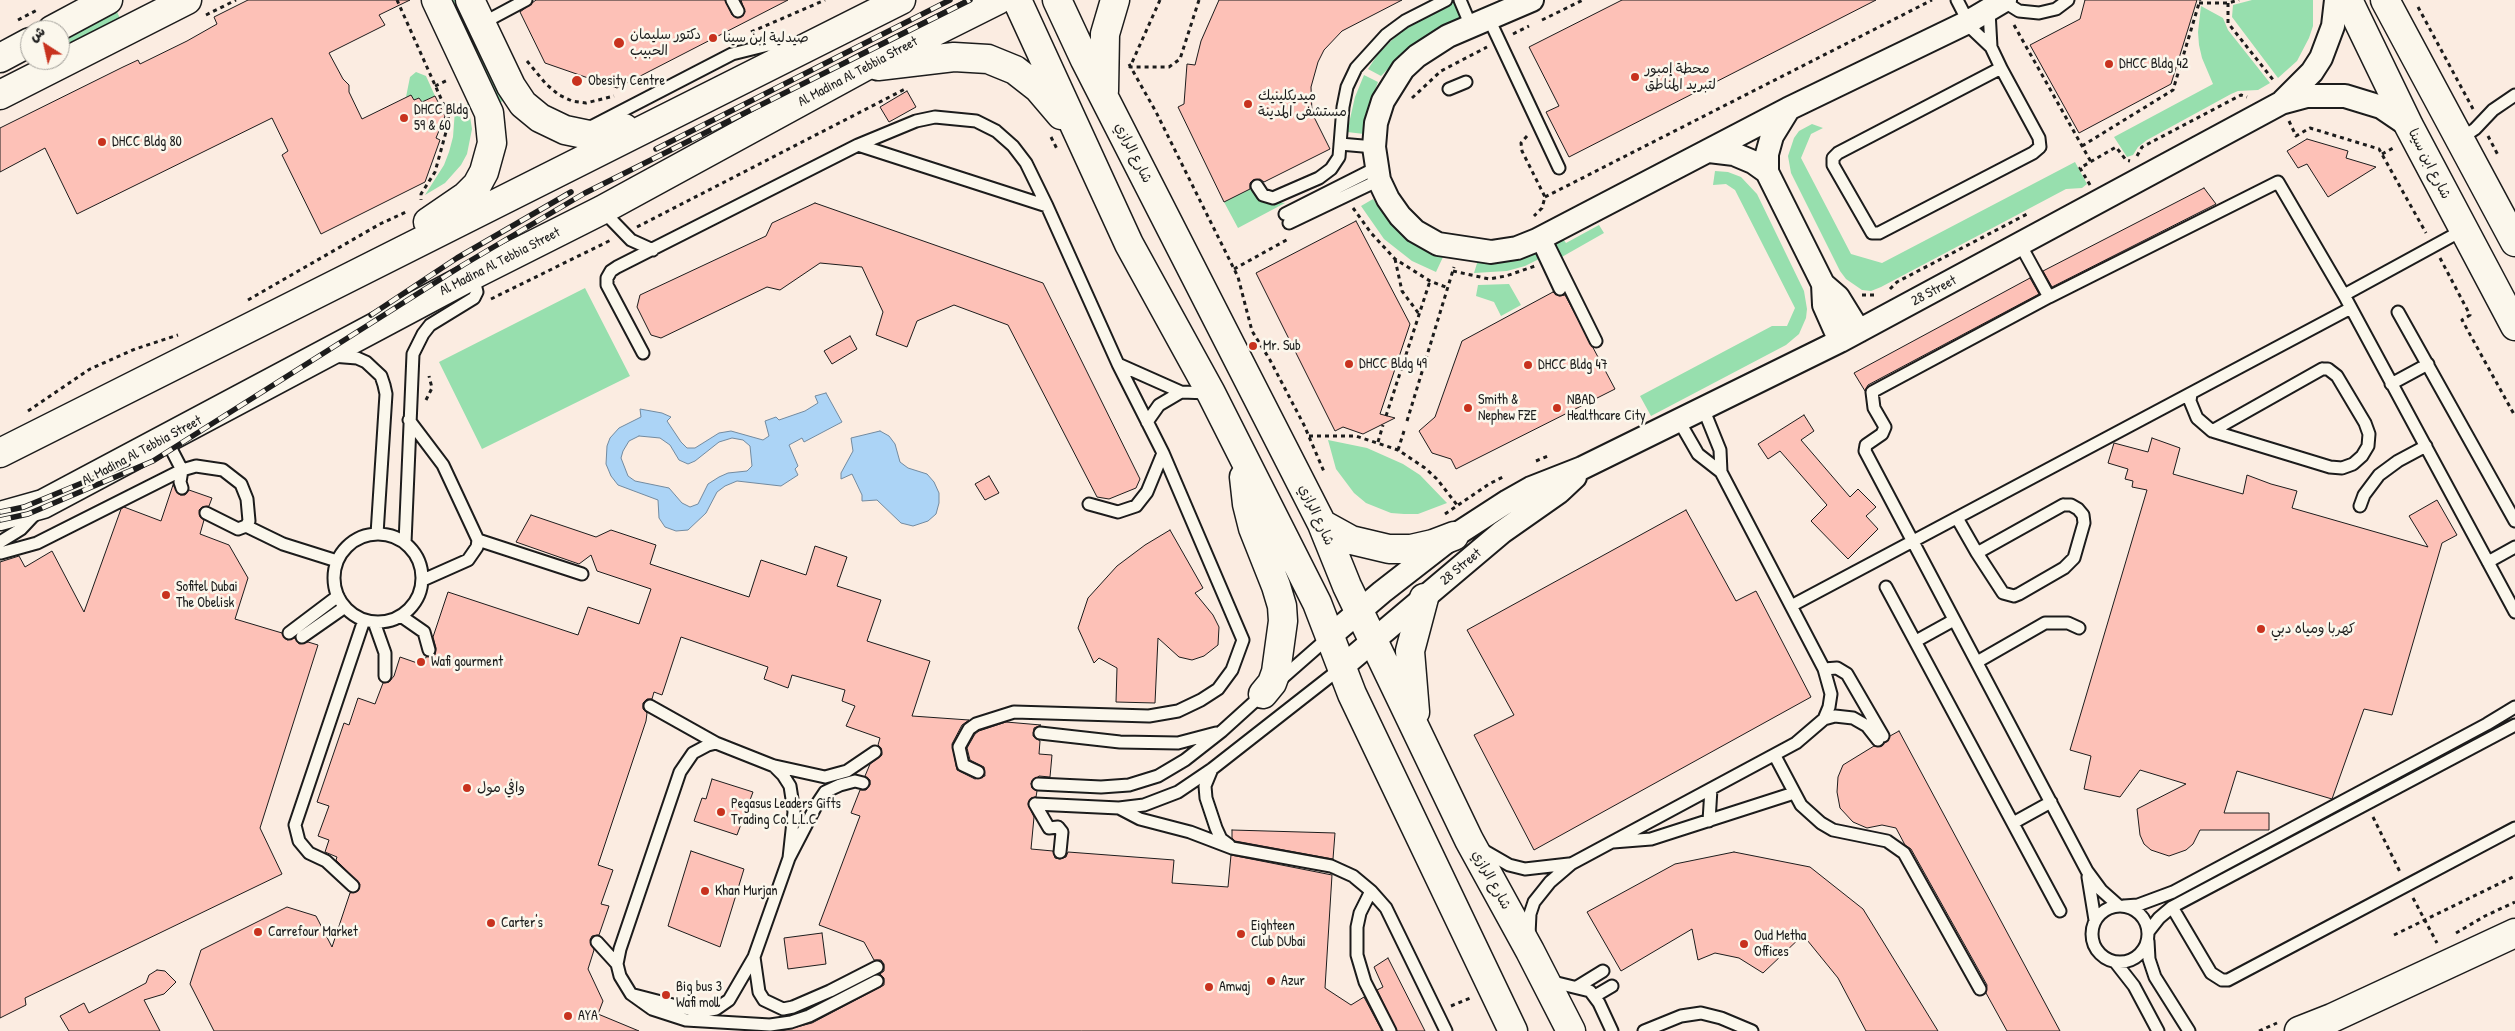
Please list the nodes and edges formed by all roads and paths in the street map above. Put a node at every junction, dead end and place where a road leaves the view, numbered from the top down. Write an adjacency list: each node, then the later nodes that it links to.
1 (108, 0): 34 (main road)
2 (187, 0): 31 (main road)
3 (397, 0): 51 (path)
4 (436, 0): 96 (main road)
5 (470, 0): 37 (main road)
6 (526, 0): 37 (lane)
7 (732, 0): 33 (lane)
8 (825, 0): 38 (path)
9 (998, 0): 46 (main road, Al Madina Al Tebbia Street)
10 (1017, 0): 72 (main road)
11 (1057, 0): 58 (main road, شارع الرازي)
12 (1115, 0): 58 (main road)
13 (1160, 0): 47 (path)
14 (1199, 0): 47 (path)
15 (1446, 0): 68 (lane)
16 (1460, 0): 35 (lane)
17 (1532, 0): 35 (street)
18 (1583, 0): 40 (path)
19 (1932, 0): 80 (path)
20 (1957, 0): 36 (lane)
21 (2068, 0): 32 (lane)
22 (2239, 0): 30 (path)
23 (2336, 0): 55 (street)
24 (2348, 0): 63 (main road, شارع ابن سينا)
25 (2360, 0): 67 (main road)
26 (2385, 0): 67 (main road)
27 (2414, 0): 62 (path)
28 (898, 1): 41 (main road)
29 (2199, 1): 30 (path); 70 (path)
30 (2228, 3): 55 (path)
31 (165, 6): 56 (main road)
32 (2002, 7): 36 (street); 42 (lane); 70 (path)
33 (738, 11)
34 (50, 17)
35 (1480, 22): 40 (lane); 76 (street)
36 (1968, 22): 42 (lane); 60 (street)
37 (481, 24): 66 (main road)
38 (748, 33)
39 (20, 35): 44 (main road)
40 (1500, 40): 59 (path); 64 (lane)
41 (806, 47): 61 (main road); 66 (lane)
42 (1991, 47): 48 (lane)
43 (524, 56): 54 (path)
44 (0, 58)
45 (1126, 61): 47 (path)
46 (864, 67): 72 (main road); 85 (main road, Al Madina Al Tebbia Street)
47 (1130, 67): 132 (path)
48 (2001, 68): 48 (lane)
49 (454, 80): 51 (path)
50 (1466, 82): 53 (lane)
51 (435, 86): 81 (path)
52 (910, 86): 89 (path)
53 (1449, 89)
54 (622, 92)
55 (2279, 94): 63 (street); 91 (street, 28 Street); 92 (path)
56 (0, 95)
57 (2515, 95): 62 (lane)
58 (1104, 97): 156 (main road, شارع الرازي)
59 (1409, 102)
60 (1788, 109): 73 (street); 78 (street)
61 (659, 122): 66 (main road); 96 (main road)
62 (2480, 122): 67 (lane); 75 (path)
63 (2409, 126): 87 (main road, شارع ابن سينا)
64 (1541, 129): 77 (lane); 80 (path)
65 (1049, 133): 71 (path)
66 (578, 134)
67 (2460, 139): 90 (main road)
68 (1340, 144): 76 (lane); 79 (lane)
69 (858, 145): 83 (lane); 83 (lane); 94 (lane)
70 (2082, 146): 74 (path)
71 (1058, 150)
72 (1086, 150): 119 (main road)
73 (1709, 151): 78 (street); 88 (street)
74 (2091, 162)
75 (2502, 164)
76 (1376, 165): 86 (lane); 93 (street)
77 (1559, 168)
78 (1767, 172): 110 (street)
79 (1257, 186)
80 (1544, 197): 88 (path)
81 (429, 200)
82 (1352, 205): 95 (path)
83 (1047, 206): 114 (lane)
84 (414, 209): 103 (path)
85 (602, 210): 89 (lane); 97 (main road, Al Madina Al Tebbia Street)
86 (1287, 218)
87 (2463, 230): 92 (lane); 108 (main road, شارع ابن سينا)
88 (1536, 232): 93 (street); 100 (lane); 111 (lane)
89 (624, 234): 94 (lane); 104 (path)
90 (2515, 242)
91 (2020, 244): 102 (lane); 110 (street, 28 Street)
92 (2433, 246): 101 (lane); 125 (path)
93 (1468, 248): 99 (path)
94 (653, 250): 112 (lane)
95 (1395, 259): 98 (path); 107 (path)
96 (364, 271): 137 (main road)
97 (473, 275): 113 (main road, Al Madina Al Tebbia Street); 122 (lane)
98 (1430, 281): 99 (path); 107 (path)
99 (1448, 288): 126 (path)
100 (1560, 289)
101 (2344, 296): 102 (lane); 105 (lane)
102 (2049, 297): 161 (lane)
103 (243, 303)
104 (484, 303)
105 (2351, 308): 117 (lane); 120 (lane)
106 (2398, 312): 115 (lane)
107 (1419, 314): 124 (path)
108 (2515, 326)
109 (183, 333): 123 (path)
110 (1850, 336): 121 (street, 28 Street)
111 (1596, 341)
112 (642, 353)
113 (320, 356): 133 (main road, Al Madina Al Tebbia Street); 159 (lane)
114 (1118, 364): 118 (lane); 128 (lane)
115 (2428, 364): 117 (lane); 155 (lane)
116 (428, 373): 122 (path)
117 (2392, 384): 135 (lane)
118 (1181, 392): 119 (lane); 128 (lane)
119 (1211, 392): 140 (main road)
120 (2191, 394): 131 (lane); 154 (lane)
121 (1703, 408): 127 (street, 28 Street); 144 (lane)
122 (409, 415): 160 (lane); 162 (lane)
123 (22, 416)
124 (1386, 416)
125 (2515, 416)
126 (1407, 421)
127 (1679, 421): 142 (street, 28 Street); 144 (lane)
128 (1147, 422): 138 (lane)
129 (1383, 425): 134 (path)
130 (1404, 431): 136 (path)
131 (2212, 431): 131 (lane)
132 (1309, 436): 134 (path); 146 (path)
133 (166, 439): 143 (lane); 148 (main road, Al Madina Al Tebbia Street)
134 (1378, 442): 136 (path)
135 (2426, 446): 151 (lane); 167 (lane)
136 (1398, 450): 150 (path)
137 (0, 453)
138 (1163, 453): 149 (lane); 204 (lane)
139 (1555, 454): 141 (path)
140 (1244, 461): 182 (main road); 191 (main road)
141 (1532, 463)
142 (1582, 468): 158 (street, 28 Street); 172 (street, 28 Street)
143 (182, 470): 147 (lane); 157 (lane); 164 (lane)
144 (1721, 472): 173 (lane)
145 (1510, 474): 150 (path)
146 (1327, 482)
147 (182, 488)
148 (43, 504): 153 (main road, Al Madina Al Tebbia Street); 164 (lane)
149 (1090, 504)
150 (1457, 504): 158 (path)
151 (2360, 506)
152 (206, 512): 157 (lane)
153 (0, 516)
154 (1957, 518): 161 (lane); 165 (lane)
155 (2515, 521)
156 (1322, 524): 158 (main road); 175 (main road, شارع الرازي)
157 (246, 526): 166 (lane)
158 (1448, 526): 175 (street, 28 Street)
159 (377, 534): 162 (lane); 166 (lane)
160 (478, 540): 168 (lane); 169 (lane)
161 (1913, 541): 173 (lane); 178 (lane)
162 (406, 543): 169 (lane)
163 (2515, 547): 167 (lane)
164 (0, 548)
165 (1978, 553): 165 (lane)
166 (337, 561): 171 (lane)
167 (2488, 562): 176 (lane)
168 (582, 574)
169 (423, 580): 177 (lane)
170 (1886, 587): 185 (lane)
171 (338, 596): 174 (lane); 181 (lane)
172 (1424, 598): 184 (street, 28 Street); 199 (main road)
173 (1791, 606): 189 (lane)
174 (345, 607): 179 (lane); 183 (lane)
175 (1359, 611): 182 (street, 28 Street); 184 (main road, شارع الرازي)
176 (2515, 612)
177 (401, 616): 179 (lane); 186 (lane)
178 (1954, 620): 185 (lane); 187 (lane)
179 (369, 621): 190 (lane); 224 (lane)
180 (2079, 628): 187 (lane)
181 (289, 633)
182 (1330, 637): 188 (main road); 191 (lane)
183 (302, 638)
184 (1374, 641): 188 (street, 28 Street); 199 (main road, شارع الرازي)
185 (1916, 641): 213 (lane)
186 (428, 650)
187 (1977, 662): 209 (lane)
188 (1342, 667): 203 (lane); 254 (main road)
189 (1824, 669): 194 (lane); 194 (lane)
190 (385, 676)
191 (1263, 694): 196 (lane)
192 (650, 706): 198 (lane)
193 (2515, 707): 226 (lane)
194 (1824, 719): 201 (lane)
195 (2515, 725): 210 (lane)
196 (1222, 731): 197 (lane); 206 (lane)
197 (1040, 733)
198 (716, 743): 202 (lane); 239 (lane)
199 (1426, 746): 215 (main road, شارع الرازي)
200 (875, 752): 202 (lane)
201 (1775, 756): 207 (lane); 208 (lane)
202 (774, 766): 219 (lane)
203 (1212, 769): 211 (lane); 217 (lane)
204 (978, 772)
205 (862, 783): 219 (lane)
206 (1038, 784)
207 (1711, 789): 212 (lane); 216 (lane)
208 (1794, 793): 212 (lane); 246 (lane)
209 (2051, 802): 213 (lane); 221 (lane)
210 (2366, 804): 223 (path); 227 (lane)
211 (1119, 808): 217 (lane); 218 (lane)
212 (1709, 821): 216 (lane)
213 (2013, 823): 228 (lane)
214 (2515, 828): 223 (lane)
215 (1469, 840): 220 (lane); 236 (main road, شارع الرازي)
216 (1612, 842): 220 (lane)
217 (1232, 848): 225 (lane)
218 (1060, 852)
219 (789, 858): 237 (lane)
220 (1571, 864): 236 (lane)
221 (2087, 871): 226 (lane); 229 (lane)
222 (2515, 876): 230 (path)
223 (2407, 885): 227 (lane); 230 (path)
224 (353, 886)
225 (1371, 891): 250 (lane); 252 (lane)
226 (2122, 906): 229 (lane); 233 (lane)
227 (2172, 907): 233 (lane)
228 (2060, 911)
229 (2095, 920): 238 (lane)
230 (2425, 920): 232 (path); 235 (path)
231 (2515, 933): 260 (main road)
232 (2394, 934)
233 (2148, 936): 238 (lane); 259 (lane)
234 (597, 942): 239 (lane)
235 (2439, 946)
236 (1530, 952): 243 (main road, شارع الرازي)
237 (754, 957): 240 (lane); 247 (lane)
238 (2116, 963): 258 (lane)
239 (617, 964): 247 (lane)
240 (877, 967)
241 (1603, 971): 245 (lane)
242 (877, 981): 247 (lane)
243 (1545, 981): 245 (lane); 255 (main road, شارع الرازي)
244 (1612, 986): 248 (lane)
245 (1577, 987): 248 (lane)
246 (1980, 989)
247 (631, 994)
248 (1595, 996): 251 (lane)
249 (1479, 1005): 250 (path)
250 (1437, 1012): 253 (lane)
251 (1613, 1029)
252 (1390, 1031)
253 (1446, 1031)
254 (1514, 1031)
255 (1571, 1031)
256 (1644, 1031): 257 (lane)
257 (1752, 1031)
258 (2158, 1031)
259 (2189, 1031)
260 (2299, 1031)

